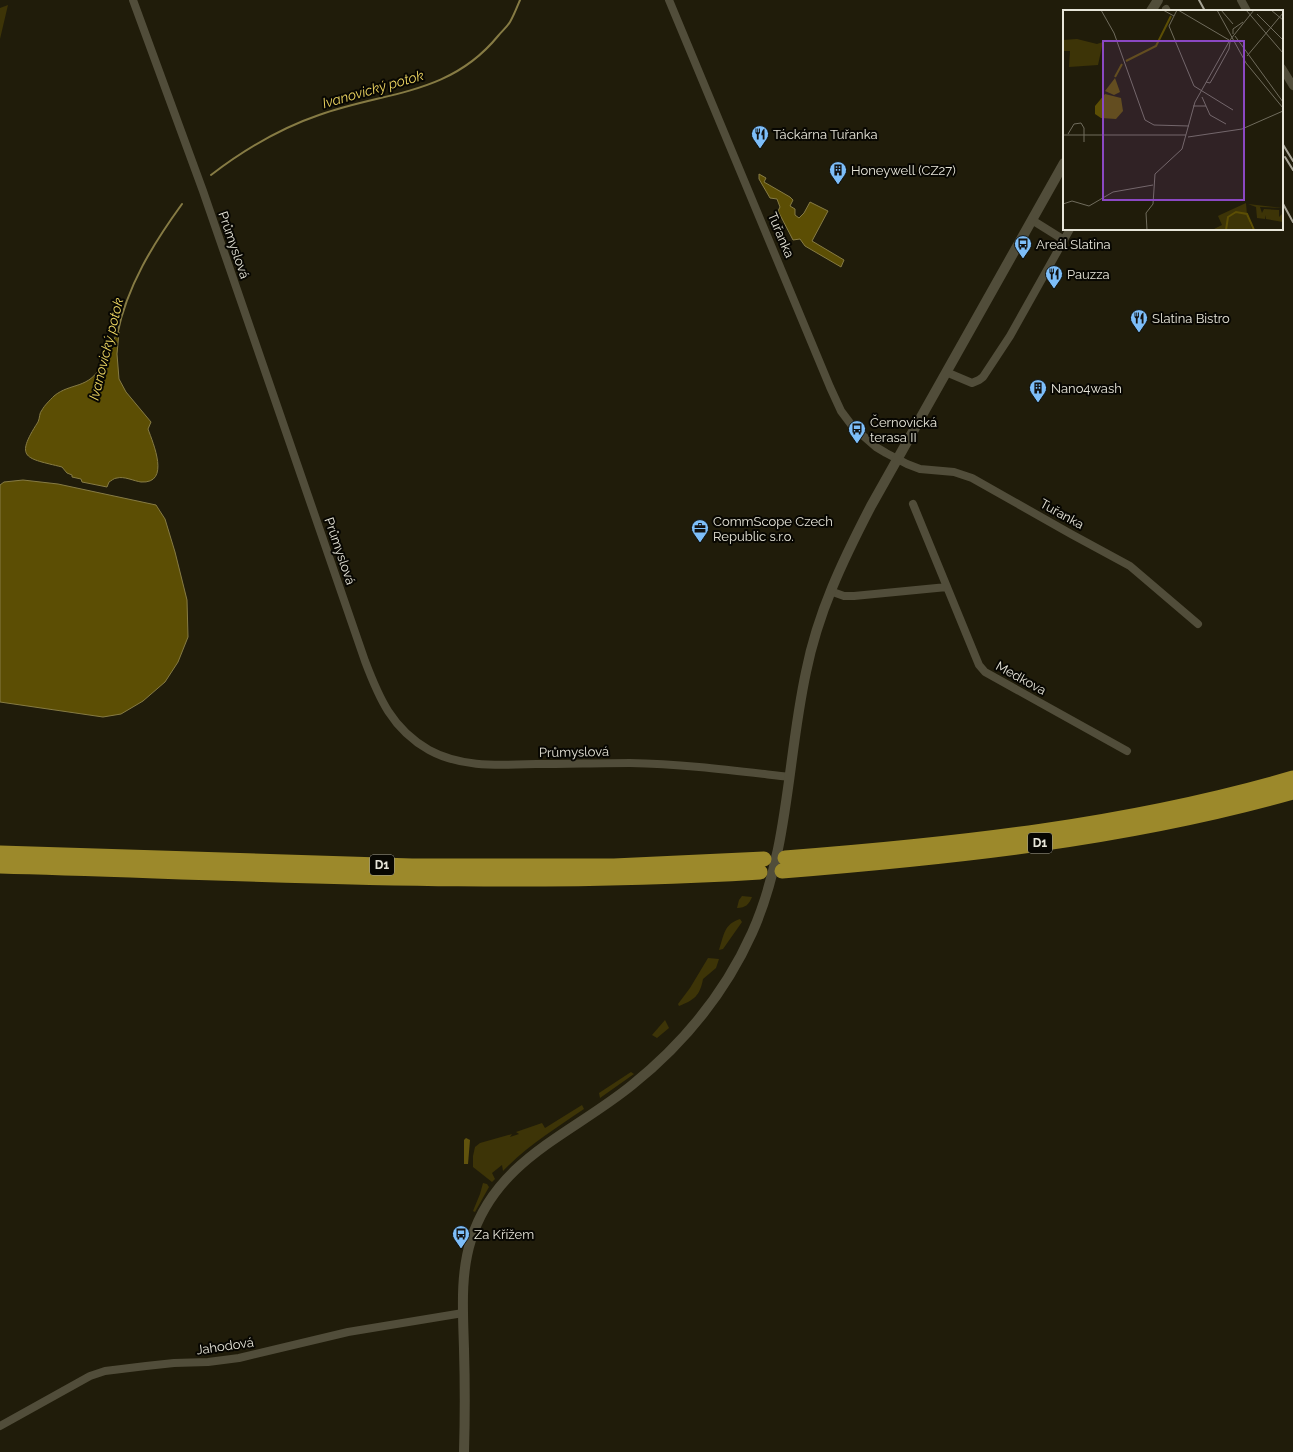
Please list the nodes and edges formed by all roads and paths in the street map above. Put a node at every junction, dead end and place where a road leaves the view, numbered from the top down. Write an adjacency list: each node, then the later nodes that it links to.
1 (133, 0): 20 (street, Průmyslová)
2 (669, 0): 14 (street, Tuřanka)
3 (1158, 0): 5 (street)
4 (1241, 0): 6 (street)
5 (1152, 10)
6 (1246, 10)
7 (1283, 70): 8 (street)
8 (1293, 86)
9 (1063, 165): 10 (street)
10 (1032, 220): 12 (street); 13 (street)
11 (1069, 230): 12 (street)
12 (1064, 240): 13 (street)
13 (946, 372): 14 (street)
14 (897, 459): 17 (street); 18 (street, Tuřanka)
15 (913, 504): 16 (street, Medkova)
16 (947, 587): 17 (street); 19 (street, Medkova)
17 (830, 591): 20 (street)
18 (1198, 624)
19 (1127, 751)
20 (790, 777): 27 (street)
21 (1293, 778): 22 (highway, D1)
22 (1293, 792)
23 (0, 853): 25 (highway, D1)
24 (0, 866): 25 (highway, D1)
25 (44, 867): 26 (highway)
26 (0, 871)
27 (463, 1313): 28 (street, Jahodová); 29 (street)
28 (0, 1426)
29 (464, 1452)

